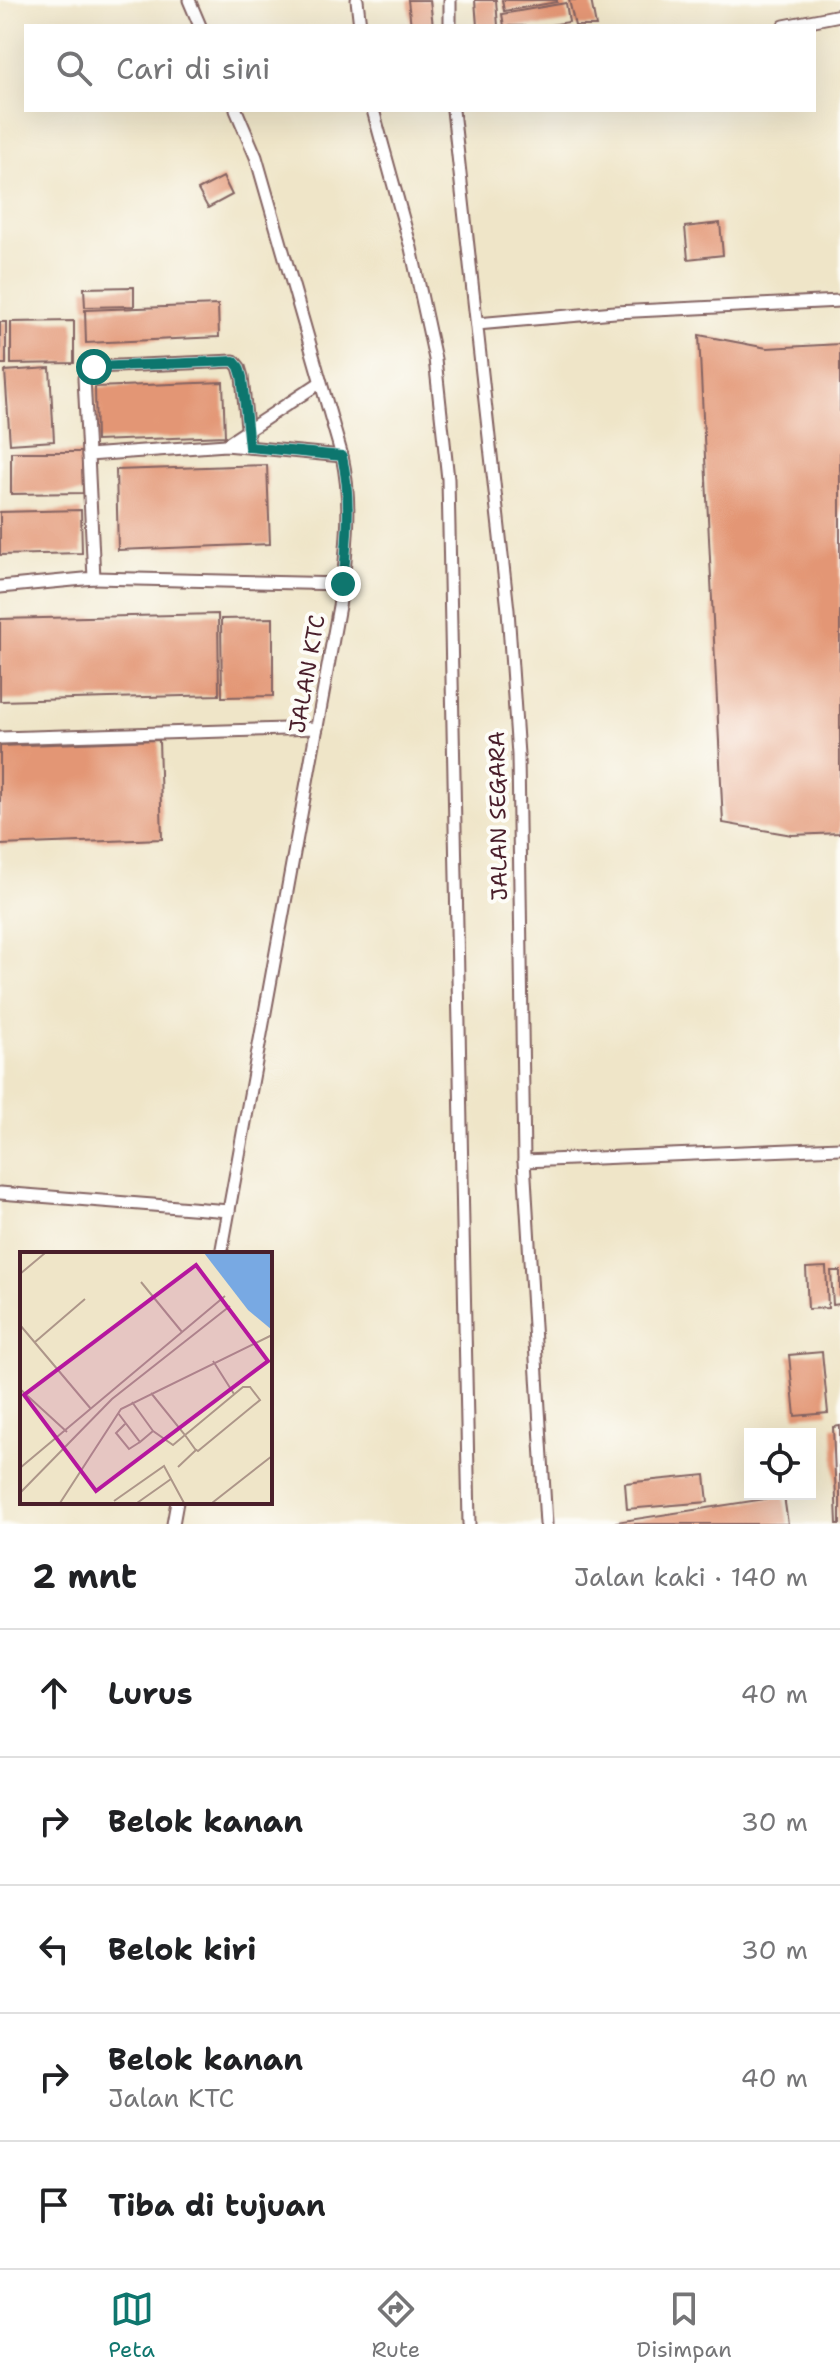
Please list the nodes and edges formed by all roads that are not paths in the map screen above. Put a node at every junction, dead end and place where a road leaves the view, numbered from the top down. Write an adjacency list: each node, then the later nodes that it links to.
1 (189, 0): 5 (lane)
2 (357, 0): 6 (lane)
3 (450, 0): 7 (lane)
4 (840, 15): 8 (lane)
5 (199, 24)
6 (360, 24)
7 (450, 24)
8 (794, 24)
9 (237, 112): 14 (lane, JALAN KTC)
10 (374, 112): 32 (lane)
11 (453, 112): 13 (lane, JALAN SEGARA)
12 (840, 301): 13 (lane)
13 (477, 324): 26 (lane, JALAN SEGARA)
14 (321, 382): 15 (lane); 19 (lane, JALAN KTC)
15 (247, 431): 16 (lane); 17 (lane); 18 (lane)
16 (226, 445): 17 (lane); 18 (lane)
17 (249, 447): 19 (lane)
18 (88, 455): 20 (lane)
19 (342, 456): 21 (lane, JALAN KTC)
20 (94, 578): 21 (lane); 22 (lane)
21 (343, 584): 23 (lane, JALAN KTC)
22 (0, 587)
23 (317, 728): 24 (lane); 28 (lane, JALAN KTC)
24 (0, 738)
25 (840, 1148): 26 (lane)
26 (524, 1161): 33 (lane, JALAN SEGARA)
27 (0, 1193): 28 (lane)
28 (229, 1211): 29 (lane, JALAN KTC)
29 (221, 1252)
30 (177, 1504): 31 (lane)
31 (173, 1524)
32 (469, 1524)
33 (546, 1524)

